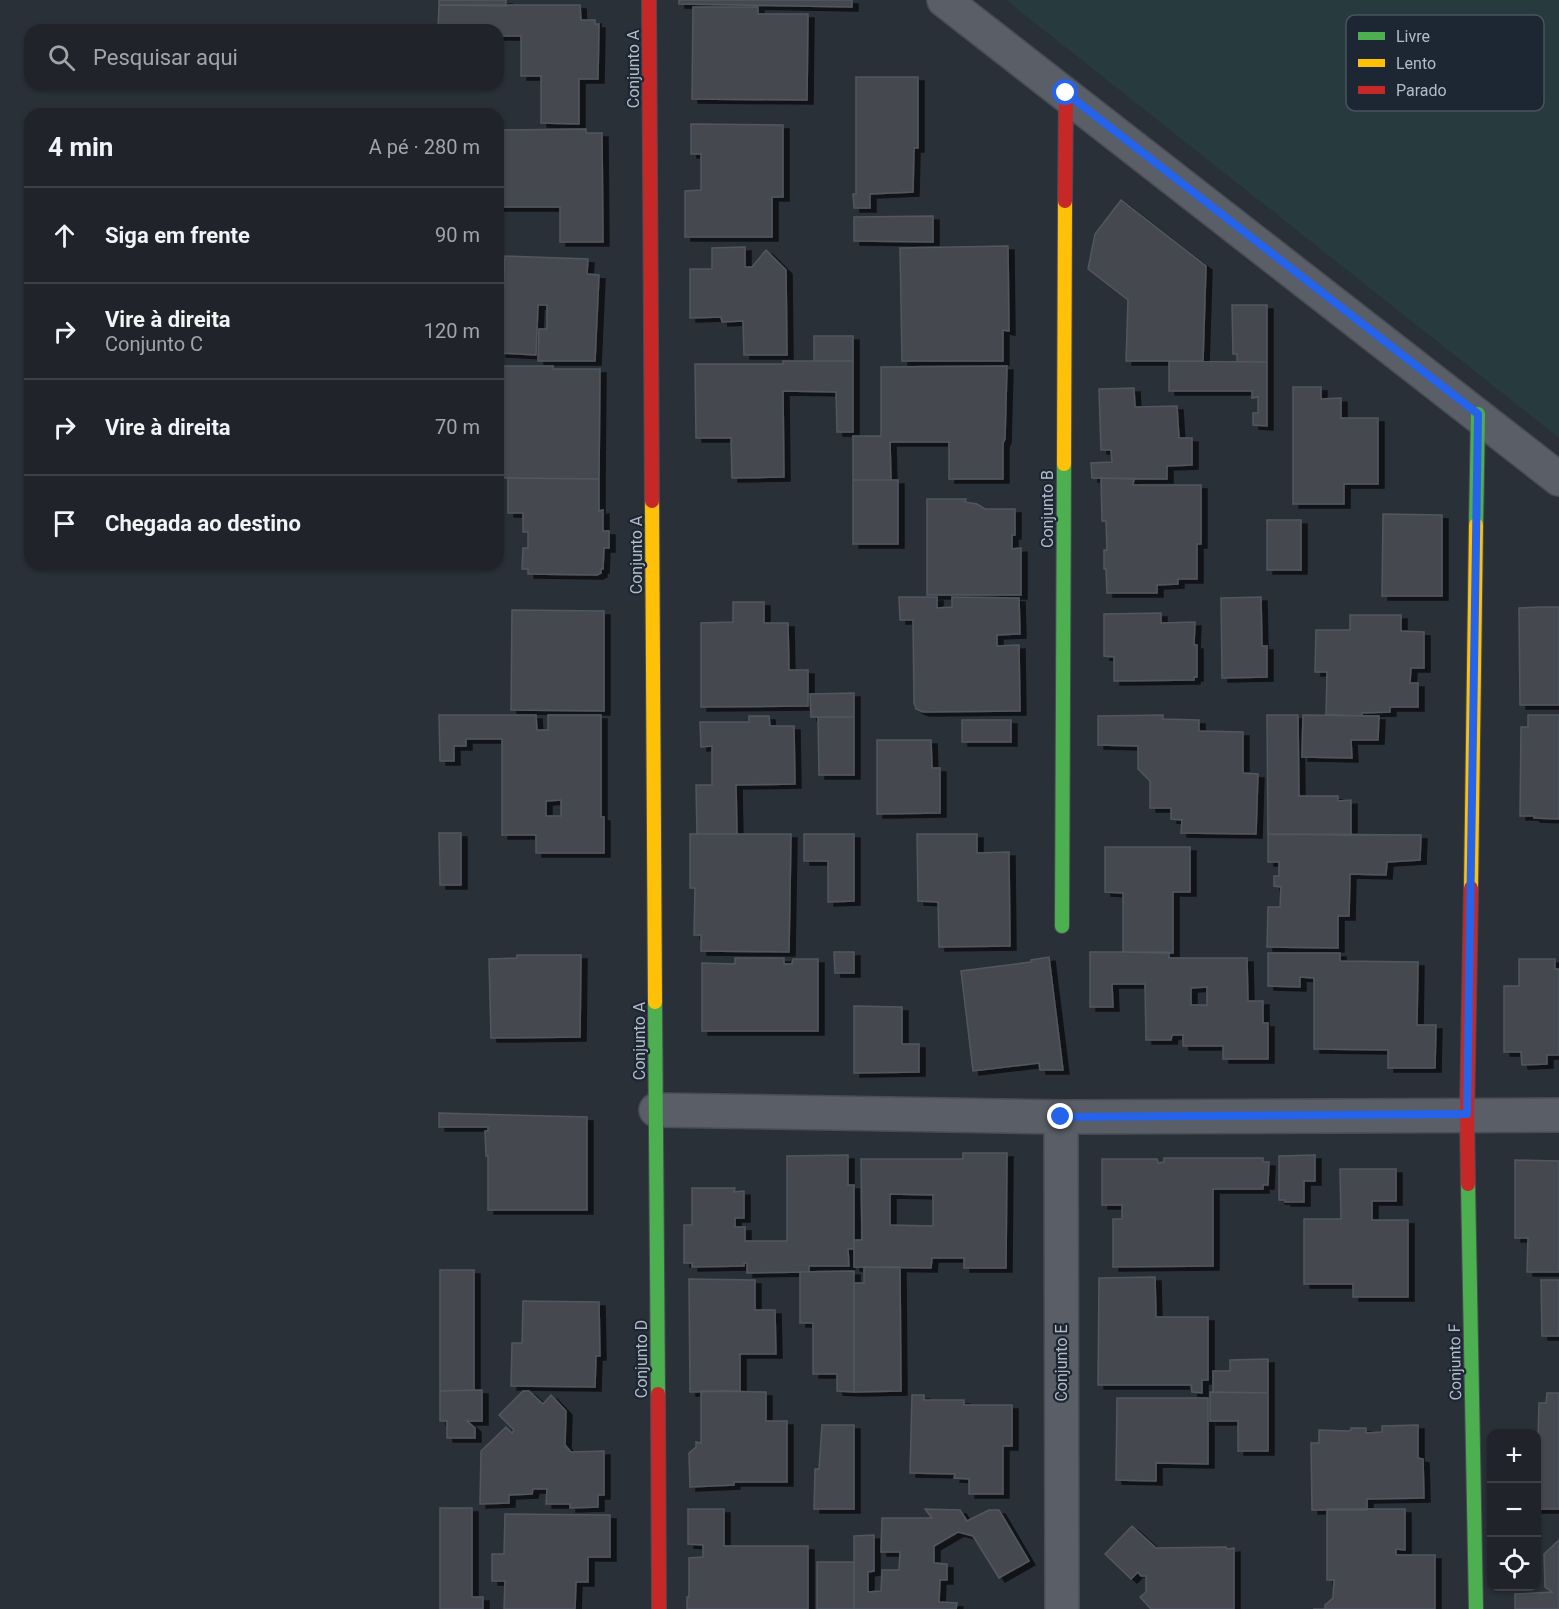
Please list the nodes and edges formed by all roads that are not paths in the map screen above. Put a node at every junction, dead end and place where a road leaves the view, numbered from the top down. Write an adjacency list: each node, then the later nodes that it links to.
1 (650, 0): 7 (street, Conjunto A)
2 (945, 0): 3 (street)
3 (1066, 93): 4 (street); 6 (street, Conjunto B)
4 (1478, 414): 5 (street); 8 (street, Conjunto F)
5 (1559, 479)
6 (1062, 926)
7 (656, 1110): 10 (street); 11 (street, Conjunto D)
8 (1467, 1114): 9 (street); 10 (street); 13 (street, Conjunto F)
9 (1559, 1115)
10 (1061, 1117): 12 (street, Conjunto E)
11 (659, 1609)
12 (1062, 1609)
13 (1476, 1609)

